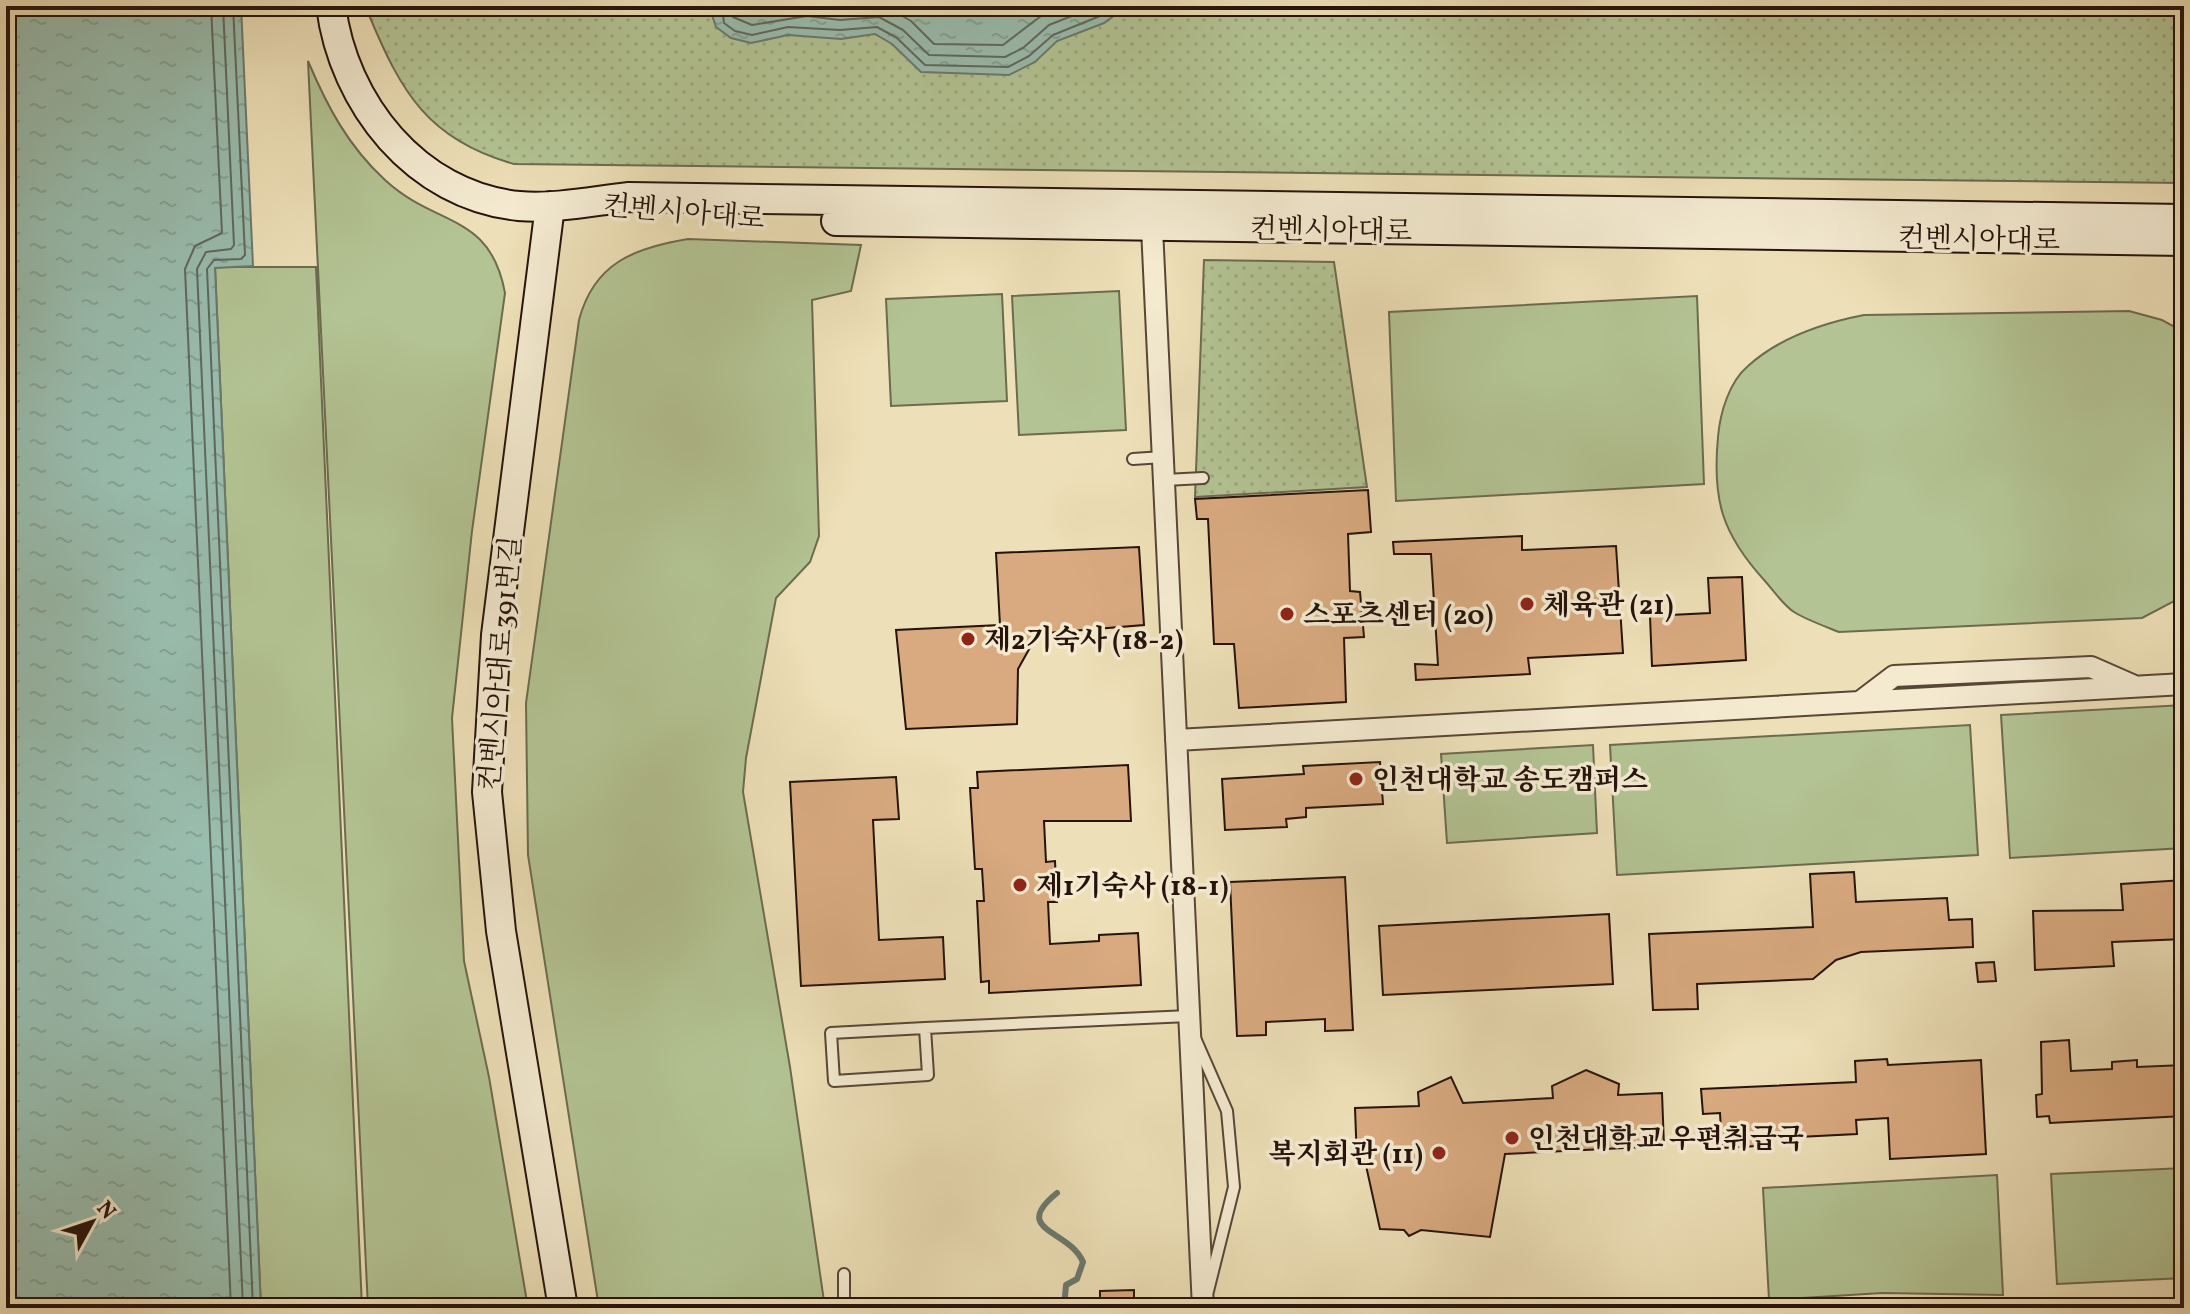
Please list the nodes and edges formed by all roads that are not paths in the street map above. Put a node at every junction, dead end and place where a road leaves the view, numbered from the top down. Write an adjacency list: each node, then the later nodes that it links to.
1 (331, 6): 3 (main road)
2 (588, 202): 3 (main road); 4 (main road, 컨벤시아대로); 5 (main road, 컨벤시아대로)
3 (550, 206): 17 (main road, 컨벤시아대로391번길)
4 (2184, 219)
5 (1152, 228): 6 (main road, 컨벤시아대로); 7 (street)
6 (2184, 241)
7 (1164, 457): 8 (lane); 10 (street)
8 (1133, 459)
9 (1203, 478): 10 (lane)
10 (1165, 480): 12 (street)
11 (2184, 684): 12 (street)
12 (1176, 740): 13 (street)
13 (1189, 1020): 14 (lane); 16 (street); 16 (lane)
14 (925, 1028): 14 (lane)
15 (844, 1274): 18 (lane)
16 (1203, 1307)
17 (563, 1308)
18 (844, 1308)

